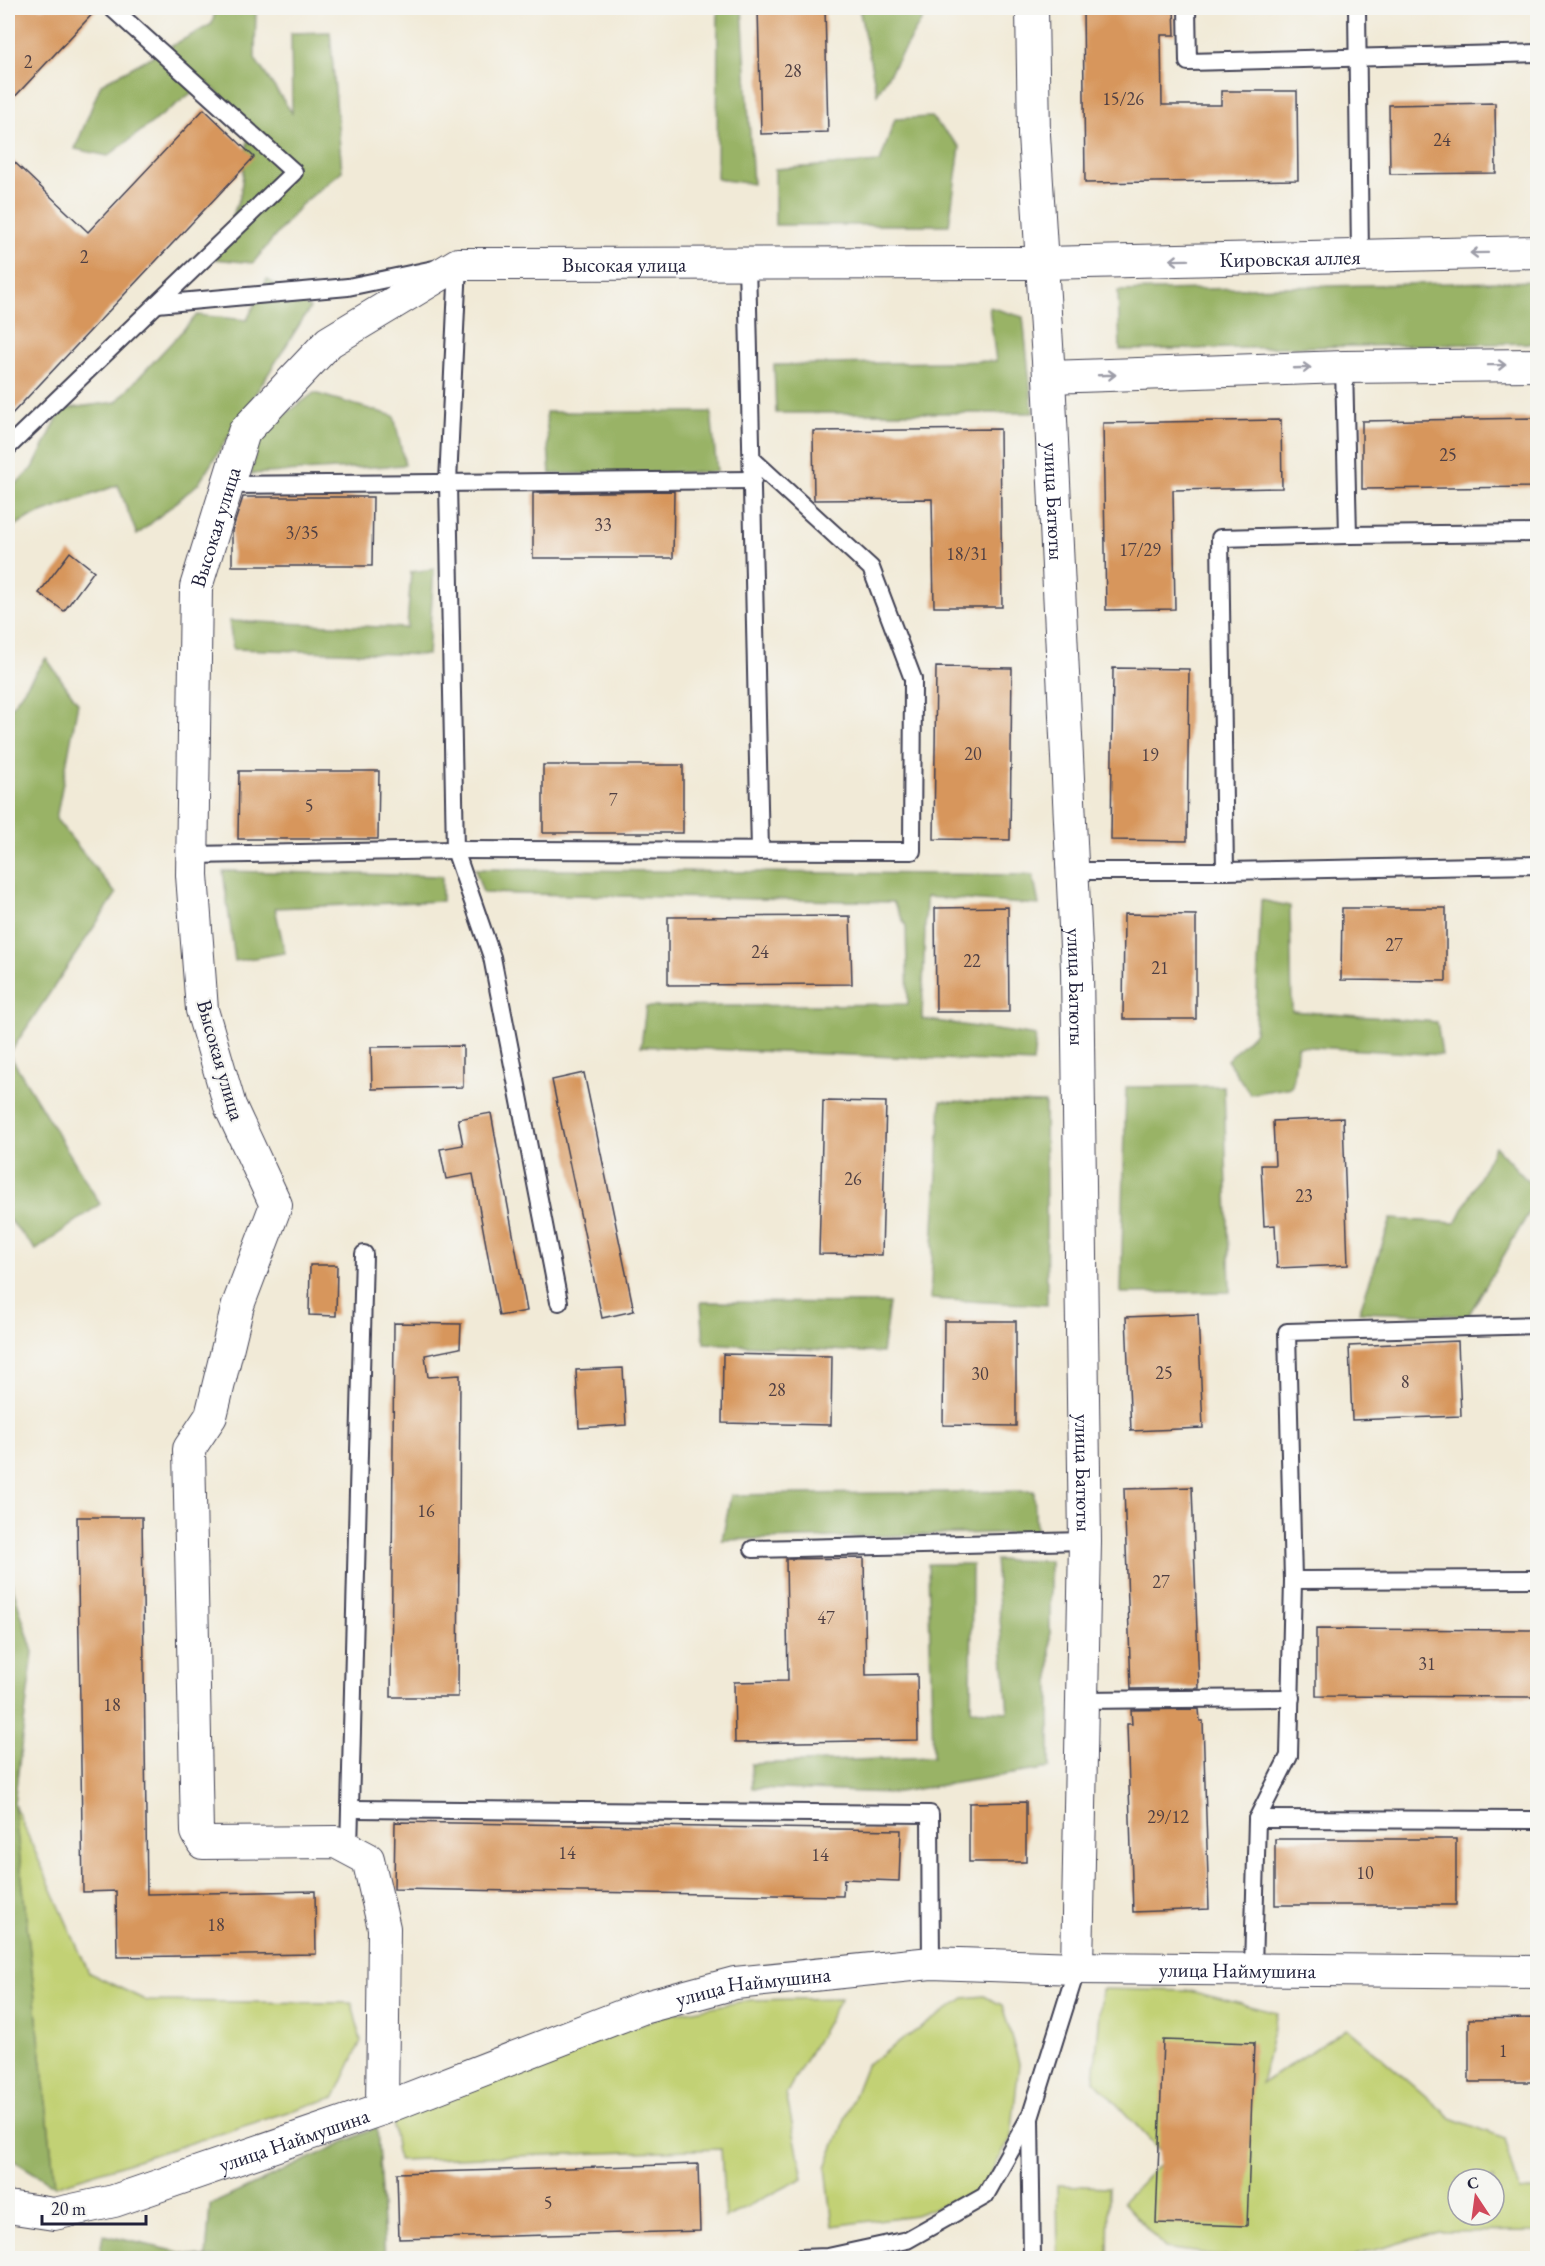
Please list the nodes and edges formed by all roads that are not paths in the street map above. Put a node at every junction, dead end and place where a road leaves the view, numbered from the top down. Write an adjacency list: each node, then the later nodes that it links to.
1 (112, 8): 12 (lane)
2 (1032, 8): 10 (street, улица Батюты)
3 (1187, 8): 6 (lane)
4 (1357, 8): 6 (lane)
5 (1538, 53): 6 (lane)
6 (1358, 57): 8 (lane)
7 (1538, 252): 8 (street, Кировская аллея, one-way to 8)
8 (1360, 256): 10 (street, Кировская аллея, one-way to 10)
9 (747, 262): 10 (street, Высокая улица); 11 (street, Высокая улица); 17 (lane)
10 (1042, 263): 15 (street, улица Батюты)
11 (458, 264): 12 (lane); 19 (lane); 20 (street, Высокая улица)
12 (157, 304): 16 (lane)
13 (1538, 365): 14 (street, one-way to 13)
14 (1344, 367): 15 (street, one-way to 14); 22 (lane)
15 (1049, 377): 27 (street, улица Батюты)
16 (8, 447)
17 (753, 460): 18 (lane); 24 (lane)
18 (753, 480): 19 (lane); 24 (lane)
19 (448, 482): 20 (lane); 23 (lane)
20 (228, 485): 25 (street, Высокая улица)
21 (1538, 533): 22 (lane)
22 (1348, 535): 28 (lane)
23 (455, 850): 24 (lane); 25 (lane); 30 (lane)
24 (760, 851)
25 (192, 855): 41 (street, Высокая улица)
26 (1538, 865): 28 (lane)
27 (1073, 871): 28 (lane); 32 (street, улица Батюты)
28 (1225, 871)
29 (364, 1254): 38 (lane)
30 (559, 1302)
31 (1538, 1325): 35 (lane)
32 (1085, 1541): 33 (lane); 37 (street, улица Батюты)
33 (753, 1549)
34 (1538, 1579): 35 (lane)
35 (1293, 1580): 36 (lane)
36 (1291, 1698): 37 (lane); 39 (lane)
37 (1082, 1700): 43 (street, улица Батюты)
38 (350, 1809): 41 (lane); 42 (lane)
39 (1257, 1819): 40 (lane); 44 (lane)
40 (1538, 1820)
41 (349, 1849): 46 (street)
42 (931, 1964): 43 (street, улица Наймушина); 46 (street, улица Наймушина)
43 (1077, 1968): 44 (street, улица Наймушина); 47 (lane)
44 (1253, 1968): 45 (street, улица Наймушина)
45 (1538, 1972)
46 (382, 2109): 48 (street, улица Наймушина)
47 (1029, 2118): 49 (lane); 50 (lane)
48 (8, 2207)
49 (799, 2259)
50 (1032, 2259)

